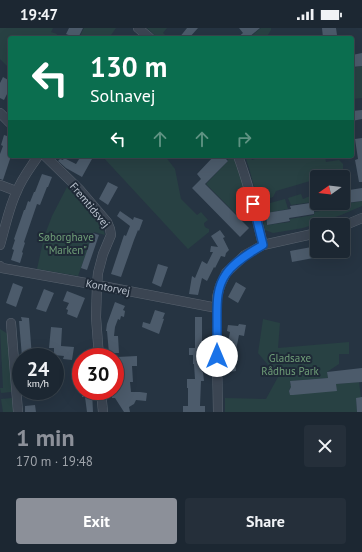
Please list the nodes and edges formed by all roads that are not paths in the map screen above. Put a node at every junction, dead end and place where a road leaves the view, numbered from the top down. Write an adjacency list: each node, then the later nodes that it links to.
1 (138, 28): 2 (street)
2 (148, 36)
3 (0, 113): 4 (street)
4 (8, 121)
5 (37, 158): 9 (street)
6 (47, 158): 16 (street, Fremtidsvej)
7 (239, 158): 14 (street)
8 (0, 185): 9 (street)
9 (16, 191): 13 (street)
10 (362, 218): 11 (street)
11 (350, 223)
12 (310, 235): 14 (street)
13 (0, 245)
14 (263, 245): 17 (street)
15 (0, 266): 16 (street, Kontorvej)
16 (97, 285): 17 (street, Kontorvej); 19 (street, Fremtidsvej)
17 (217, 308): 23 (street)
18 (11, 323): 21 (street)
19 (98, 348)
20 (102, 400): 22 (street)
21 (18, 412)
22 (103, 412)
23 (218, 412)

